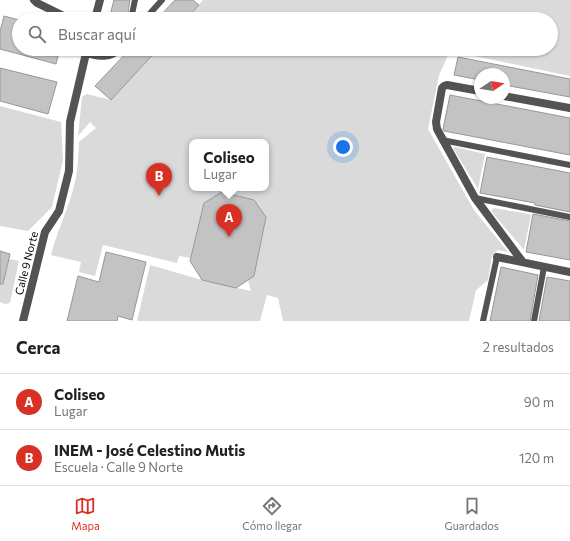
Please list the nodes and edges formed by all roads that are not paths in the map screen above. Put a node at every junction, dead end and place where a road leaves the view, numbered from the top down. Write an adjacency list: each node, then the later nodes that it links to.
1 (34, 0): 5 (street)
2 (100, 0): 6 (street)
3 (135, 0): 7 (lane)
4 (162, 0): 8 (lane)
5 (56, 12)
6 (97, 12)
7 (132, 12)
8 (151, 12)
9 (86, 56): 23 (street, Calle 9 Norte)
10 (96, 56): 11 (lane)
11 (110, 56)
12 (474, 90): 15 (street)
13 (510, 97): 14 (street)
14 (570, 108)
15 (442, 140): 16 (lane); 17 (street)
16 (570, 165)
17 (475, 198): 18 (lane); 20 (street)
18 (570, 217)
19 (497, 257): 20 (street); 24 (lane)
20 (522, 261): 21 (street)
21 (544, 267): 22 (street); 25 (lane)
22 (570, 272)
23 (23, 321)
24 (484, 321)
25 (534, 321)

